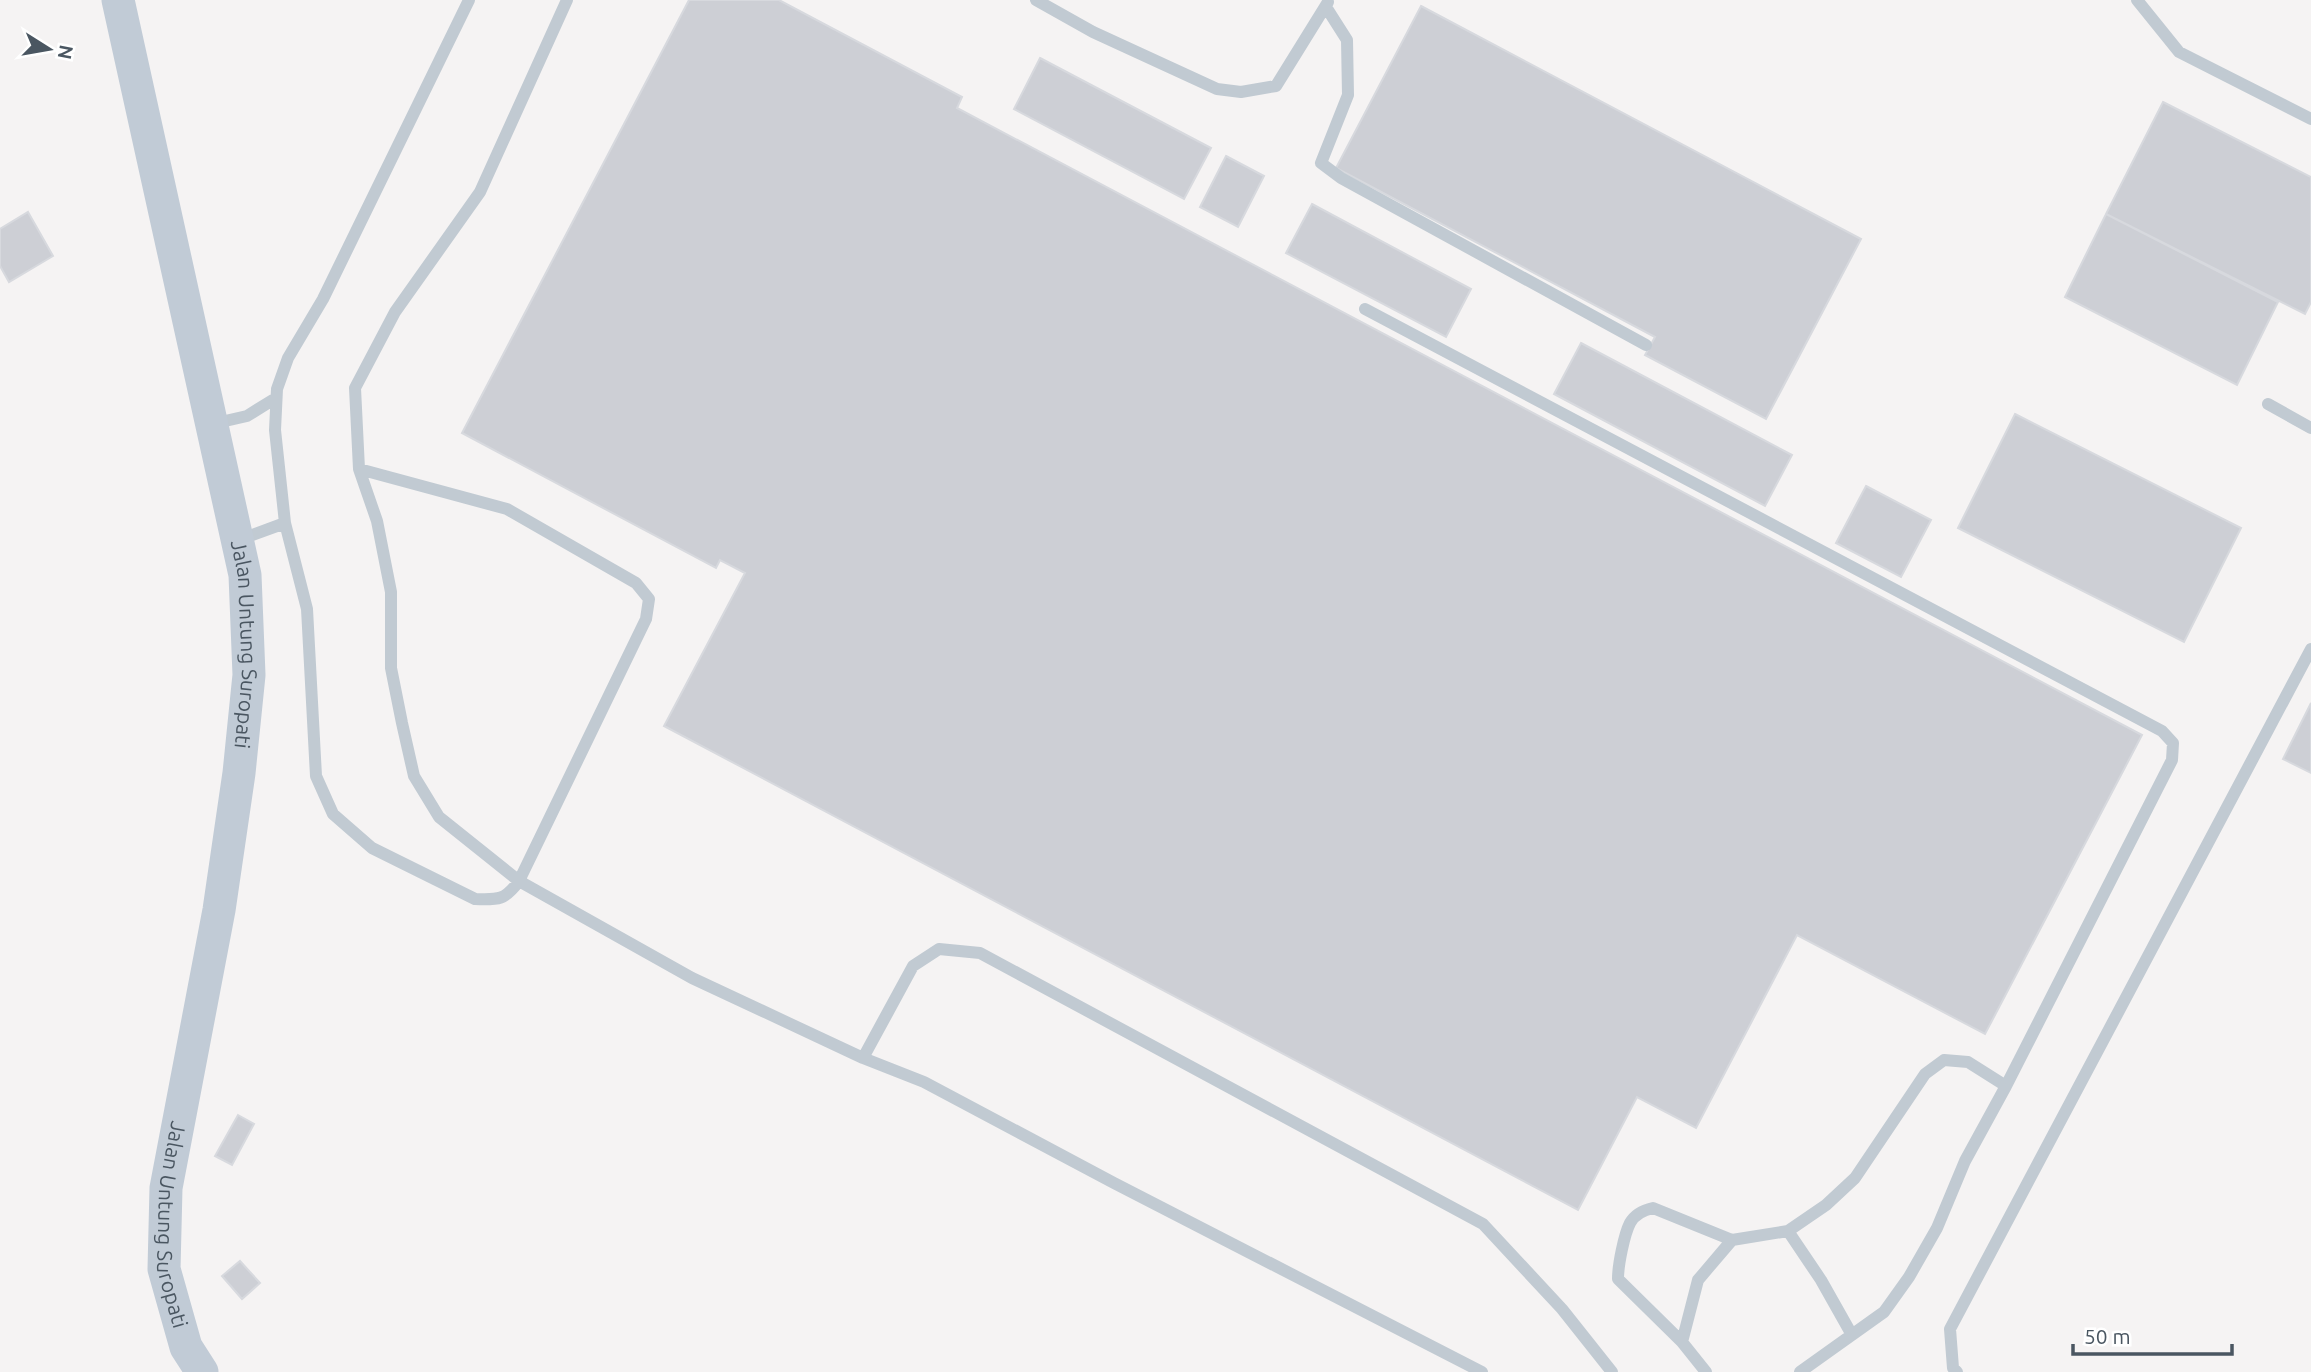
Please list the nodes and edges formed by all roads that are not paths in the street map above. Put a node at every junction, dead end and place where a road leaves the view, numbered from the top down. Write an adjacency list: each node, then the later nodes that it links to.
1 (118, 0): 12 (main road, Jalan Untung Suropati)
2 (469, 0): 10 (lane)
3 (567, 0): 14 (lane)
4 (1036, 0): 6 (lane)
5 (2137, 0): 7 (lane)
6 (1328, 3): 9 (lane)
7 (2311, 119)
8 (1365, 309): 20 (lane)
9 (1646, 345)
10 (276, 398): 12 (lane); 15 (lane)
11 (2268, 404): 13 (lane)
12 (212, 424): 16 (main road, Jalan Untung Suropati)
13 (2311, 428)
14 (359, 469): 18 (lane); 18 (lane)
15 (285, 523): 16 (lane); 18 (lane)
16 (238, 540): 25 (main road, Jalan Untung Suropati)
17 (2311, 649): 30 (lane)
18 (519, 881): 19 (lane)
19 (863, 1058): 26 (lane); 27 (lane)
20 (2007, 1086): 21 (lane); 23 (lane)
21 (1788, 1231): 22 (lane); 23 (lane)
22 (1732, 1240): 24 (lane); 24 (lane)
23 (1852, 1335): 29 (lane)
24 (1682, 1342): 28 (lane)
25 (202, 1372)
26 (1482, 1372)
27 (1612, 1372)
28 (1706, 1372)
29 (1800, 1372)
30 (1957, 1372)

